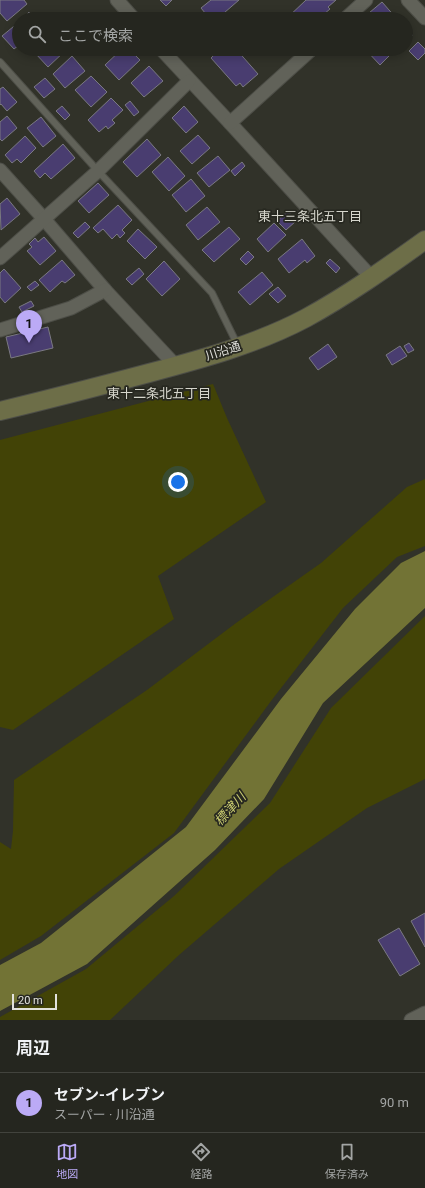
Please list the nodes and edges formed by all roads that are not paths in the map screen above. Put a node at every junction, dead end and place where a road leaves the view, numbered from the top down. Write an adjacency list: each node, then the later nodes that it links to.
1 (117, 0): 4 (street)
2 (366, 0): 5 (street)
3 (408, 0): 6 (street)
4 (128, 12)
5 (353, 12)
6 (425, 18)
7 (167, 56): 10 (street)
8 (304, 56): 11 (street)
9 (0, 62): 13 (lane)
10 (190, 81): 11 (street); 13 (street)
11 (230, 123): 17 (street)
12 (0, 170): 14 (street)
13 (98, 171): 14 (street); 20 (lane)
14 (44, 219): 16 (street); 18 (street)
15 (425, 240): 17 (street, 川沿通)
16 (0, 258)
17 (372, 278): 20 (street, 川沿通)
18 (105, 290): 19 (street); 21 (street)
19 (0, 330)
20 (238, 347): 21 (street, 川沿通)
21 (176, 366): 22 (street, 川沿通)
22 (0, 411)
23 (425, 1013): 24 (street)
24 (411, 1020)

